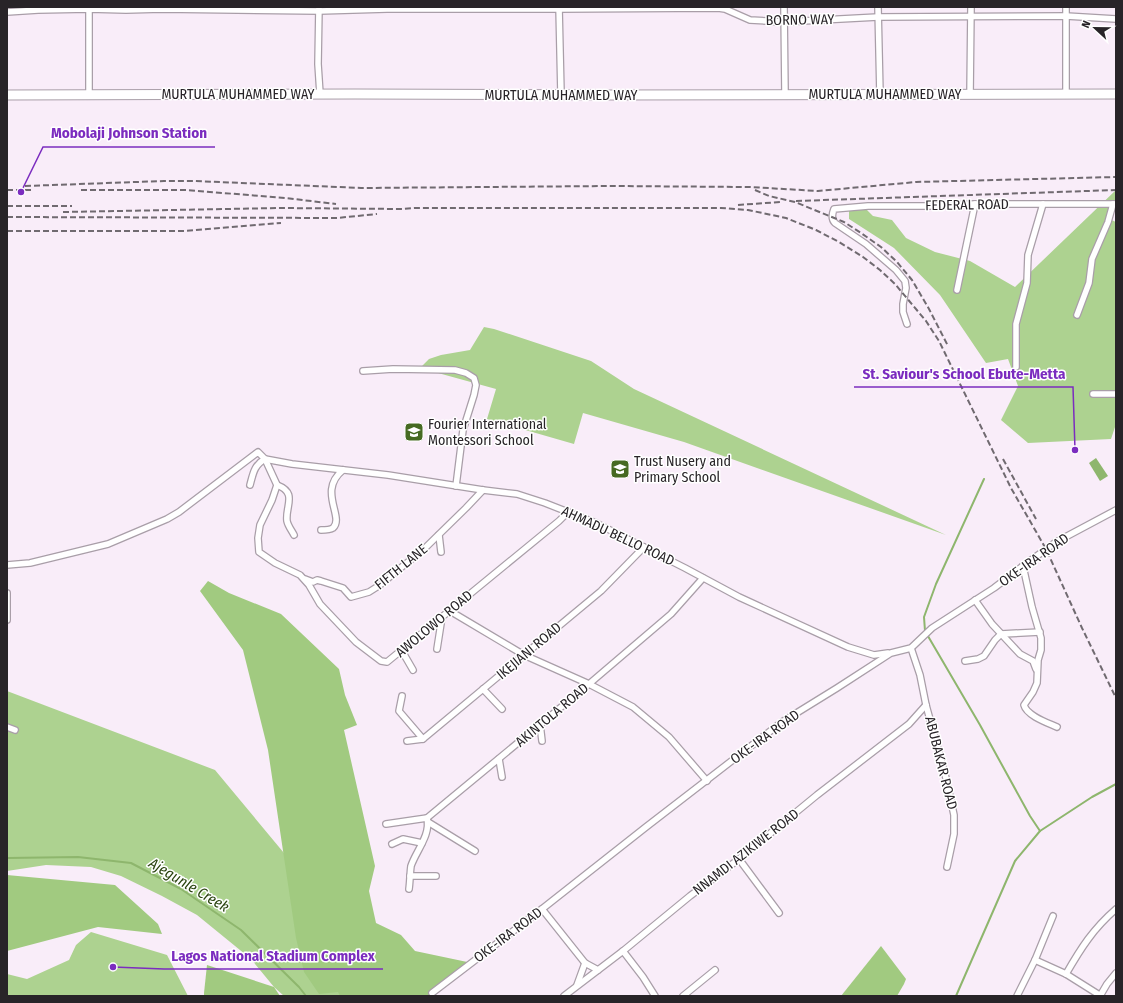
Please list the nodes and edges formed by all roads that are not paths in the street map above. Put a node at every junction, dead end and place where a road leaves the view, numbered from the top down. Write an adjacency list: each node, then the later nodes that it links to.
1 (784, 7): 14 (street)
2 (878, 7): 12 (street)
3 (972, 7): 10 (street)
4 (1066, 7): 11 (street)
5 (89, 8): 8 (street, BORNO WAY); 9 (street, BORNO WAY); 22 (street)
6 (559, 8): 7 (street, BORNO WAY); 8 (street, BORNO WAY); 16 (street)
7 (718, 8): 14 (street, BORNO WAY)
8 (319, 9): 15 (street)
9 (7, 12)
10 (971, 16): 11 (street, BORNO WAY); 12 (street, BORNO WAY); 18 (street)
11 (1066, 16): 13 (street, BORNO WAY); 19 (street)
12 (878, 17): 14 (street, BORNO WAY); 23 (street)
13 (1116, 19)
14 (784, 22): 17 (street)
15 (320, 94): 16 (main road, MURTULA MUHAMMED WAY); 22 (main road, MURTULA MUHAMMED WAY)
16 (561, 94): 17 (main road, MURTULA MUHAMMED WAY)
17 (785, 94): 23 (main road, MURTULA MUHAMMED WAY)
18 (970, 94): 19 (main road, MURTULA MUHAMMED WAY); 23 (main road, MURTULA MUHAMMED WAY)
19 (1066, 94): 20 (main road, MURTULA MUHAMMED WAY)
20 (1116, 94)
21 (7, 95): 22 (main road, MURTULA MUHAMMED WAY)
22 (90, 95)
23 (880, 95)
24 (975, 204): 25 (street, FEDERAL ROAD); 27 (street); 29 (street, FEDERAL ROAD)
25 (1043, 204): 26 (street, FEDERAL ROAD); 30 (street)
26 (1114, 204): 28 (street)
27 (957, 290)
28 (1077, 315)
29 (907, 324)
30 (1016, 366)
31 (363, 371): 38 (street)
32 (1093, 394): 33 (street)
33 (1116, 394)
34 (265, 459): 35 (street, AHMADU BELLO ROAD); 36 (street); 37 (street); 47 (street)
35 (343, 470): 38 (street, AHMADU BELLO ROAD); 42 (street)
36 (250, 485)
37 (277, 485): 44 (street); 50 (street, AWOLOWO ROAD)
38 (456, 486): 39 (street, AHMADU BELLO ROAD)
39 (482, 490): 41 (street, AHMADU BELLO ROAD); 43 (street, FIFTH LANE)
40 (1116, 510): 48 (street, OKE-IRA ROAD)
41 (568, 512): 45 (street, AHMADU BELLO ROAD); 54 (street, AWOLOWO ROAD)
42 (321, 530)
43 (439, 535): 46 (street); 50 (street, FIFTH LANE)
44 (294, 536)
45 (644, 547): 49 (street, AHMADU BELLO ROAD); 63 (street, IKEJIANI ROAD)
46 (441, 552)
47 (7, 566)
48 (1022, 566): 53 (street, OKE-IRA ROAD); 57 (street)
49 (703, 578): 62 (street, AHMADU BELLO ROAD); 67 (street, AKINTOLA ROAD)
50 (305, 579): 61 (street, AWOLOWO ROAD)
51 (7, 594): 52 (street)
52 (7, 598): 56 (street)
53 (975, 600): 58 (street); 59 (street, OKE-IRA ROAD)
54 (450, 611): 55 (street, AWOLOWO ROAD); 63 (street)
55 (442, 618): 60 (street); 61 (street, AWOLOWO ROAD)
56 (7, 620)
57 (1040, 632): 58 (street); 66 (street)
58 (1001, 634): 64 (street); 66 (street)
59 (911, 648): 62 (street, OKE-IRA ROAD); 70 (street)
60 (437, 649)
61 (402, 651): 65 (street)
62 (890, 653): 81 (street, OKE-IRA ROAD)
63 (524, 655): 67 (street); 68 (street, IKEJIANI ROAD)
64 (965, 661)
65 (413, 670)
66 (1037, 671): 74 (street)
67 (589, 684): 72 (street, AKINTOLA ROAD); 81 (street)
68 (483, 689): 71 (street); 76 (street, IKEJIANI ROAD)
69 (402, 696): 76 (street)
70 (926, 705): 87 (street, NNAMDI AZIKIWE ROAD); 88 (street, ABUBAKAR ROAD)
71 (502, 708)
72 (540, 724): 78 (street); 79 (street, AKINTOLA ROAD)
73 (7, 727): 75 (street)
74 (1057, 727)
75 (15, 730)
76 (423, 739): 77 (street)
77 (407, 741)
78 (542, 741)
79 (499, 758): 80 (street); 82 (street, AKINTOLA ROAD)
80 (502, 777)
81 (707, 781): 92 (street, OKE-IRA ROAD)
82 (428, 820): 83 (street); 85 (street); 86 (street)
83 (386, 824)
84 (392, 844): 85 (street)
85 (422, 844): 89 (street)
86 (475, 851)
87 (739, 859): 94 (street); 96 (street, NNAMDI AZIKIWE ROAD)
88 (946, 867)
89 (410, 876): 90 (street); 91 (street)
90 (436, 876)
91 (409, 889)
92 (542, 909): 98 (street); 104 (street, OKE-IRA ROAD)
93 (1116, 909): 102 (street)
94 (779, 913)
95 (1053, 916): 97 (street)
96 (623, 951): 99 (street, NNAMDI AZIKIWE ROAD); 106 (street)
97 (1035, 960): 102 (street); 108 (street)
98 (585, 963): 99 (street); 103 (street)
99 (598, 970): 103 (street, NNAMDI AZIKIWE ROAD)
100 (715, 970): 107 (street)
101 (1116, 973): 109 (street)
102 (1066, 974): 109 (street)
103 (577, 986): 105 (street, NNAMDI AZIKIWE ROAD)
104 (432, 993)
105 (564, 996)
106 (655, 996)
107 (684, 996)
108 (1017, 996)
109 (1100, 996)

